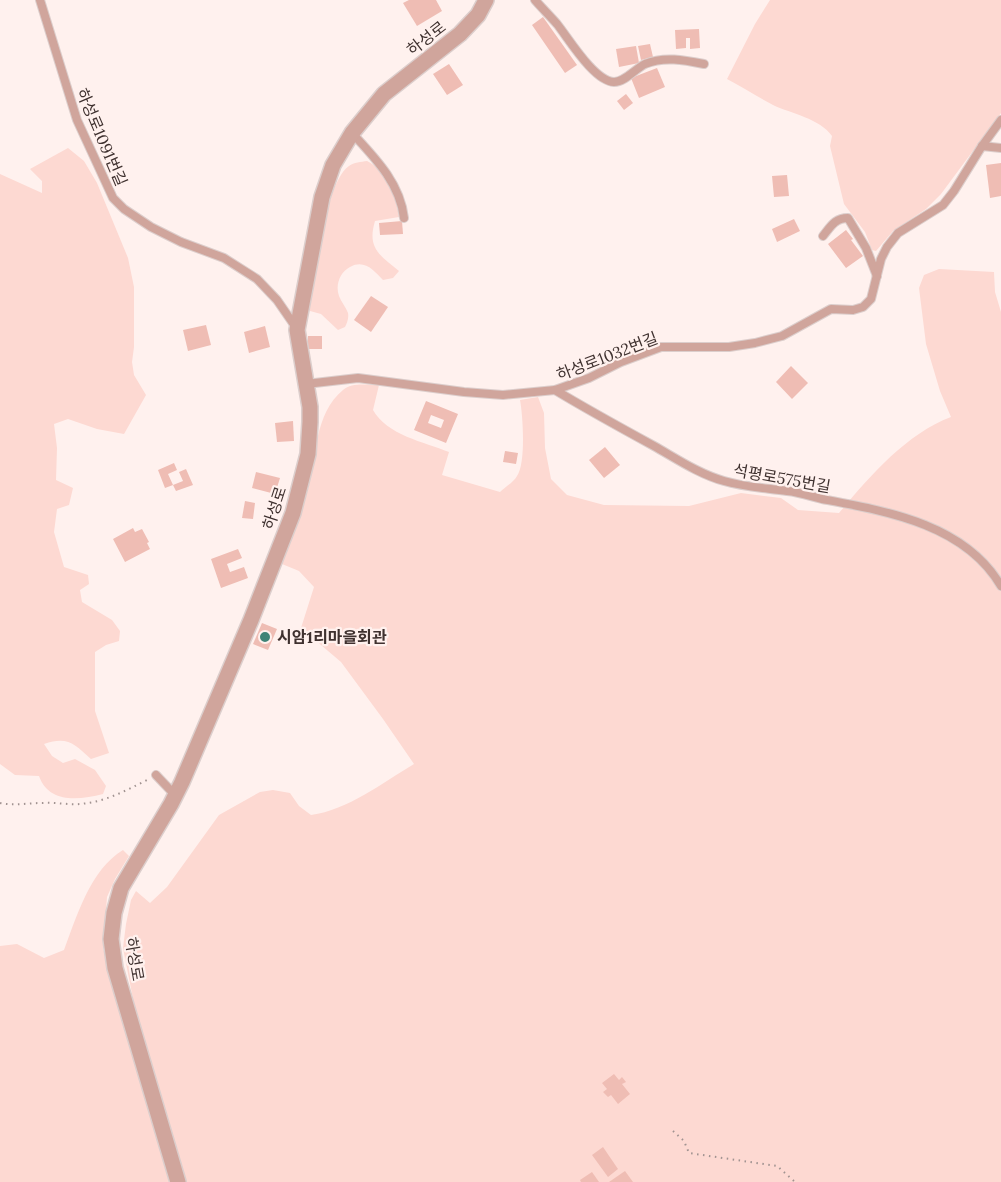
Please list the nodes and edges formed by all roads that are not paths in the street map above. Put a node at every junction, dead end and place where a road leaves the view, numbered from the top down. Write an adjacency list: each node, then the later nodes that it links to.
1 (40, 0): 11 (lane, 하성로1091번길)
2 (486, 0): 6 (street, 하성로)
3 (535, 0): 4 (lane)
4 (704, 64)
5 (1001, 120): 7 (lane, 하성로1032번길)
6 (352, 133): 9 (lane); 13 (street, 하성로)
7 (982, 146): 8 (lane); 12 (lane, 하성로1032번길)
8 (1001, 148)
9 (404, 218)
10 (823, 236): 12 (lane)
11 (224, 258): 13 (lane, 하성로)
12 (877, 276): 15 (lane, 하성로1032번길)
13 (297, 330): 14 (street, 하성로)
14 (306, 384): 15 (lane, 하성로1032번길); 18 (street, 하성로)
15 (555, 390): 16 (lane, 석평로575번길)
16 (1001, 586)
17 (156, 775): 18 (lane)
18 (175, 795): 19 (street, 하성로)
19 (178, 1182)

